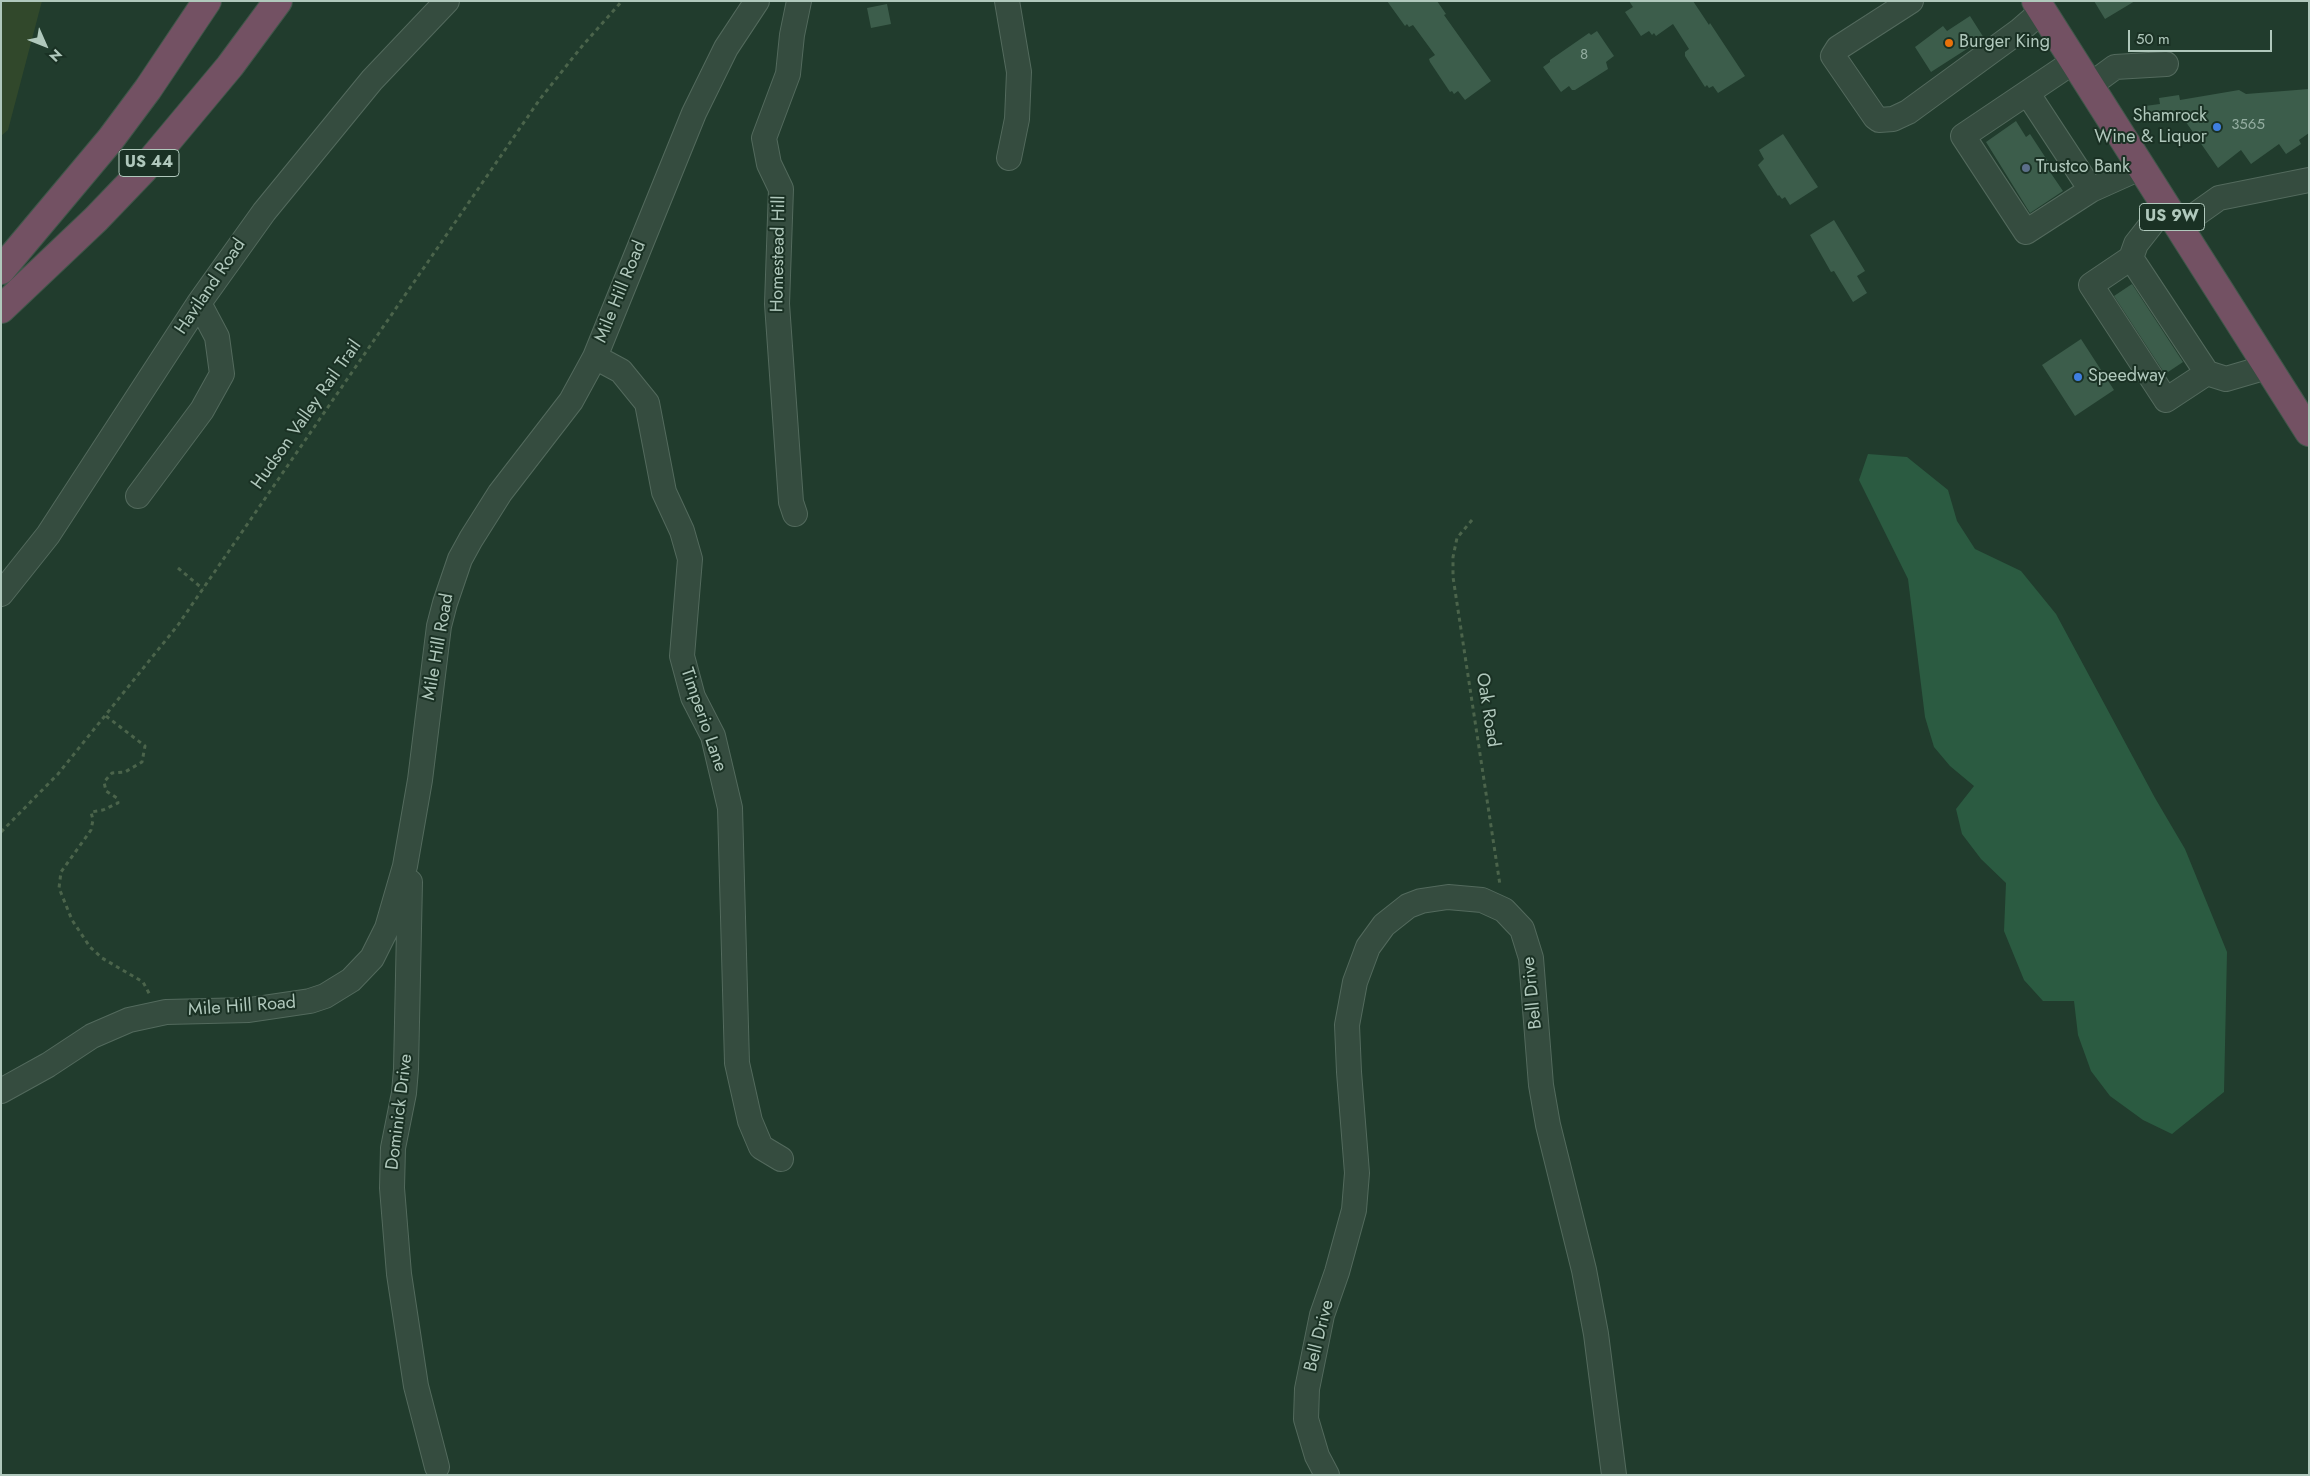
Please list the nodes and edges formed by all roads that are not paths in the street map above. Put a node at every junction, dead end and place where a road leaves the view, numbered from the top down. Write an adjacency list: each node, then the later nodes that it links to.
1 (207, 1): 19 (highway, US 44)
2 (278, 1): 21 (highway, US 44)
3 (447, 1): 20 (street, Haviland Road)
4 (757, 1): 22 (street, Mile Hill Road)
5 (799, 1): 27 (street, Homestead Hill)
6 (1007, 1): 13 (street)
7 (1911, 1): 8 (street)
8 (2039, 6): 9 (highway, US 9W)
9 (2074, 62): 11 (highway, US 9W); 12 (street)
10 (2166, 64): 11 (street)
11 (2089, 86): 14 (highway, US 9W)
12 (2028, 94): 16 (street); 16 (street)
13 (1009, 158)
14 (2140, 168): 16 (street); 17 (highway, US 9W)
15 (2309, 180): 17 (street)
16 (2091, 190)
17 (2171, 217): 18 (street); 23 (highway, US 9W)
18 (2131, 258): 24 (street); 24 (street)
19 (1, 270)
20 (199, 303): 26 (street); 28 (street, Haviland Road)
21 (1, 309)
22 (595, 357): 29 (street, Mile Hill Road); 31 (street, Timperio Lane)
23 (2267, 367): 24 (street); 25 (highway, US 9W)
24 (2207, 373)
25 (2309, 432)
26 (138, 496)
27 (796, 514)
28 (1, 594)
29 (410, 842): 30 (street, Mile Hill Road); 32 (street, Dominick Drive)
30 (1, 1091)
31 (781, 1159)
32 (437, 1467)
33 (1327, 1475): 34 (street, Bell Drive)
34 (1614, 1475)

